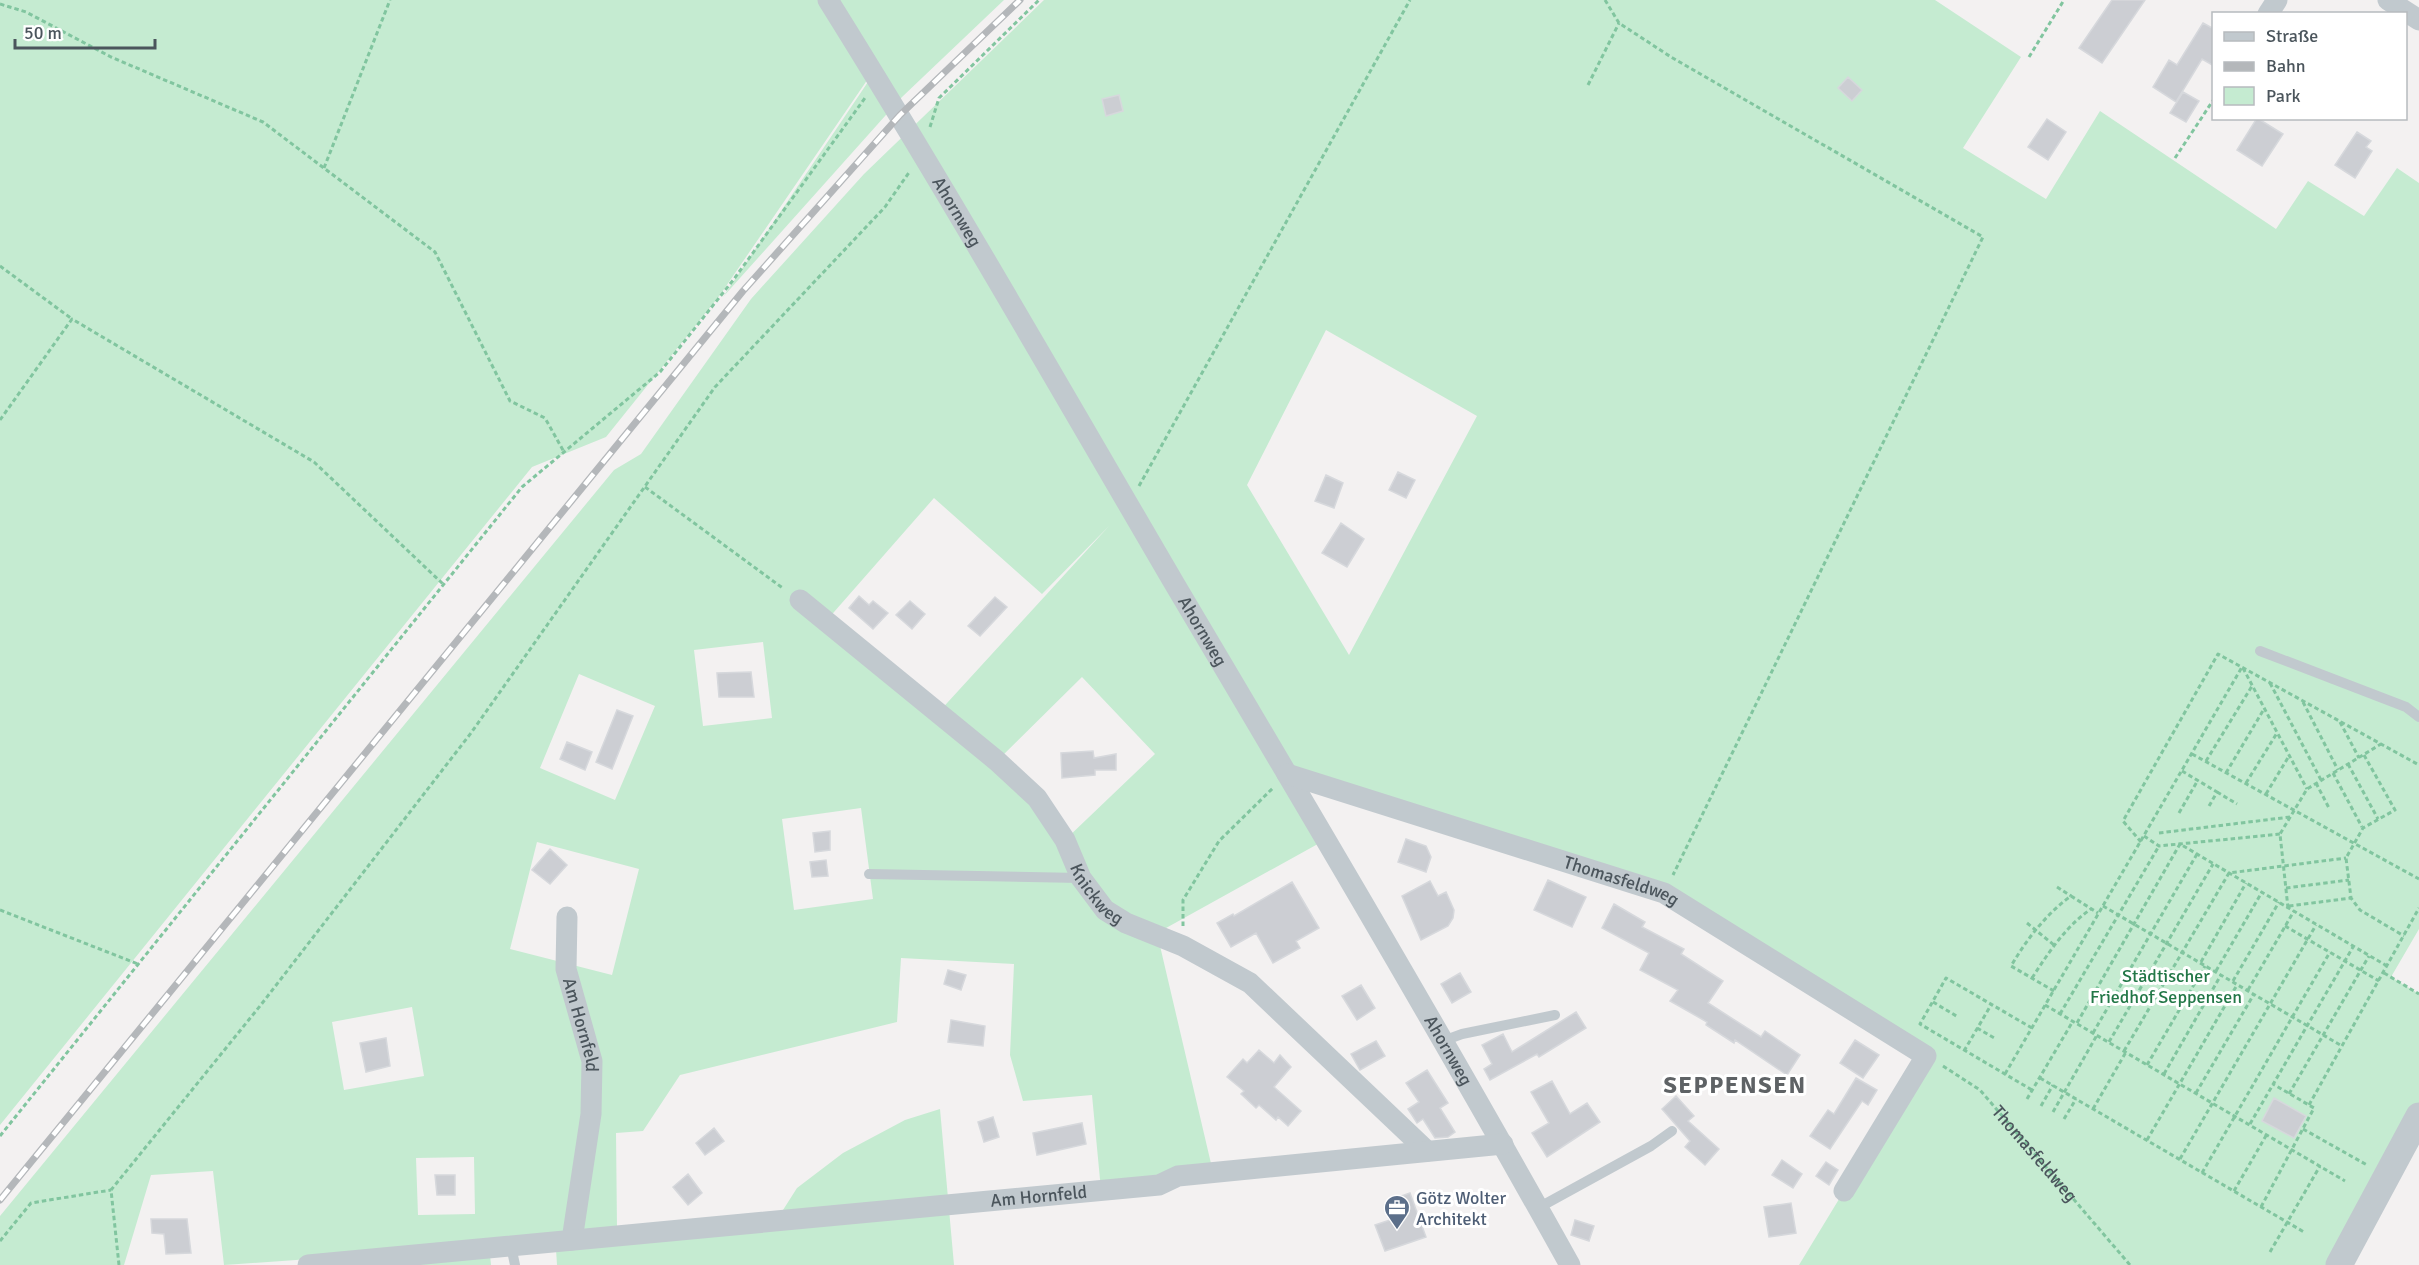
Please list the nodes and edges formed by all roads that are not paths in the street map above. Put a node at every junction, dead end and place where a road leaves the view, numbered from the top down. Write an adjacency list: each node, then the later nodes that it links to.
1 (828, 0): 7 (street, Ahornweg)
2 (2388, 0): 3 (street)
3 (2407, 12)
4 (800, 600): 9 (street, Knickweg)
5 (2260, 651): 6 (lane)
6 (2419, 717)
7 (1287, 774): 12 (street, Ahornweg); 17 (street, Thomasfeldweg)
8 (869, 874): 9 (lane)
9 (1081, 878): 16 (street, Knickweg)
10 (567, 917): 19 (street, Am Hornfeld)
11 (1555, 1015): 12 (lane)
12 (1443, 1041): 15 (street, Ahornweg)
13 (2419, 1116): 23 (street)
14 (1672, 1131): 18 (lane)
15 (1503, 1144): 16 (street, Am Hornfeld); 18 (street, Ahornweg)
16 (1427, 1151): 19 (street, Am Hornfeld)
17 (1844, 1191)
18 (1538, 1208): 22 (street, Ahornweg)
19 (572, 1240): 20 (street, Am Hornfeld)
20 (513, 1256): 21 (street, Am Hornfeld)
21 (308, 1265)
22 (1570, 1265)
23 (2339, 1265)

